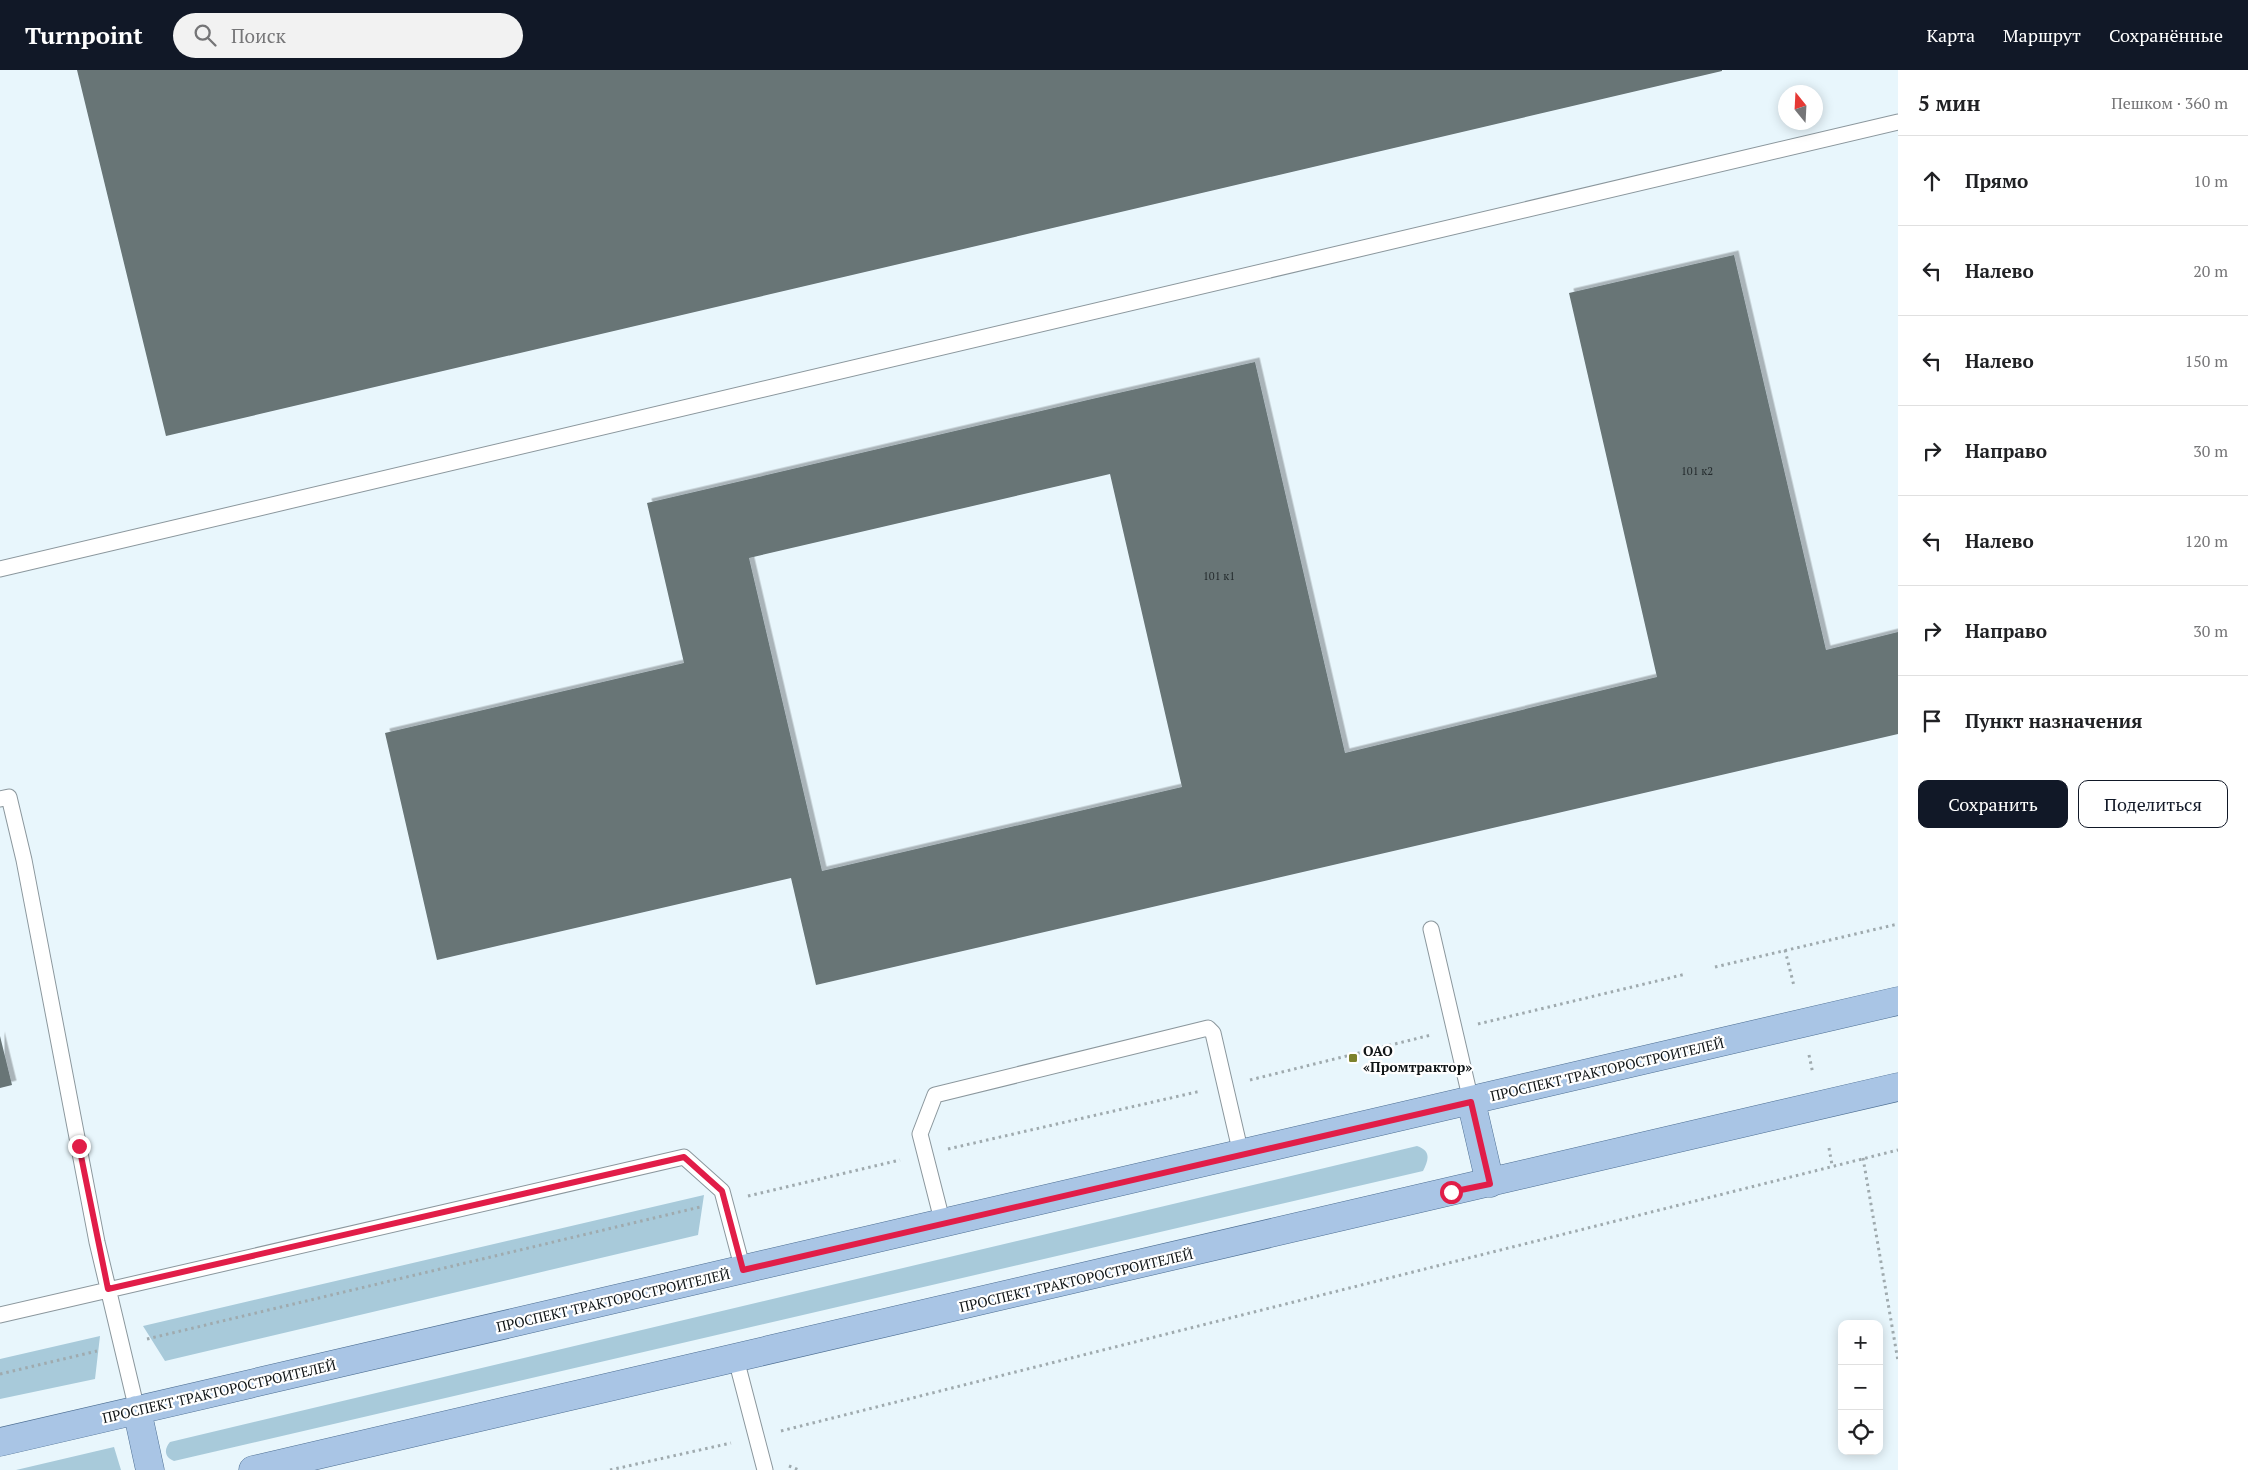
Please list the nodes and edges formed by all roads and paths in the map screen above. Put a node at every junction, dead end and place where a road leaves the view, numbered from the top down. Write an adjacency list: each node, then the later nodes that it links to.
1 (1898, 122): 2 (lane)
2 (0, 569)
3 (0, 799): 31 (lane)
4 (1898, 924): 6 (path)
5 (1431, 930): 18 (lane)
6 (1786, 950): 7 (path); 9 (path)
7 (1715, 966)
8 (1686, 974): 11 (path)
9 (1794, 986)
10 (1898, 1001): 18 (main road, ПРОСПЕКТ ТРАКТОРОСТРОИТЕЛЕЙ)
11 (1477, 1024)
12 (1435, 1034): 15 (path)
13 (1809, 1056): 14 (path)
14 (1814, 1080)
15 (1242, 1082)
16 (1898, 1087): 26 (main road, ПРОСПЕКТ ТРАКТОРОСТРОИТЕЛЕЙ)
17 (1203, 1091): 20 (path)
18 (1471, 1102): 22 (main road, ПРОСПЕКТ ТРАКТОРОСТРОИТЕЛЕЙ); 26 (main road)
19 (1829, 1148): 25 (path)
20 (943, 1150)
21 (1898, 1150): 24 (path)
22 (1241, 1154): 29 (main road, ПРОСПЕКТ ТРАКТОРОСТРОИТЕЛЕЙ); 29 (lane)
23 (907, 1158): 27 (path)
24 (1863, 1158): 25 (path); 36 (path)
25 (1832, 1165): 39 (path)
26 (1490, 1184): 35 (main road, ПРОСПЕКТ ТРАКТОРОСТРОИТЕЛЕЙ)
27 (742, 1197)
28 (708, 1205): 33 (path)
29 (944, 1224): 30 (main road, ПРОСПЕКТ ТРАКТОРОСТРОИТЕЛЕЙ)
30 (743, 1270): 31 (lane); 38 (main road, ПРОСПЕКТ ТРАКТОРОСТРОИТЕЛЕЙ)
31 (108, 1289): 32 (lane); 38 (lane)
32 (0, 1315)
33 (139, 1341)
34 (105, 1349): 37 (path)
35 (736, 1359): 39 (lane); 42 (main road, ПРОСПЕКТ ТРАКТОРОСТРОИТЕЛЕЙ)
36 (1898, 1361)
37 (0, 1374)
38 (137, 1410): 40 (main road, ПРОСПЕКТ ТРАКТОРОСТРОИТЕЛЕЙ); 41 (main road)
39 (756, 1437): 43 (path); 44 (lane)
40 (0, 1442)
41 (150, 1470)
42 (253, 1470)
43 (610, 1470)
44 (765, 1470)

